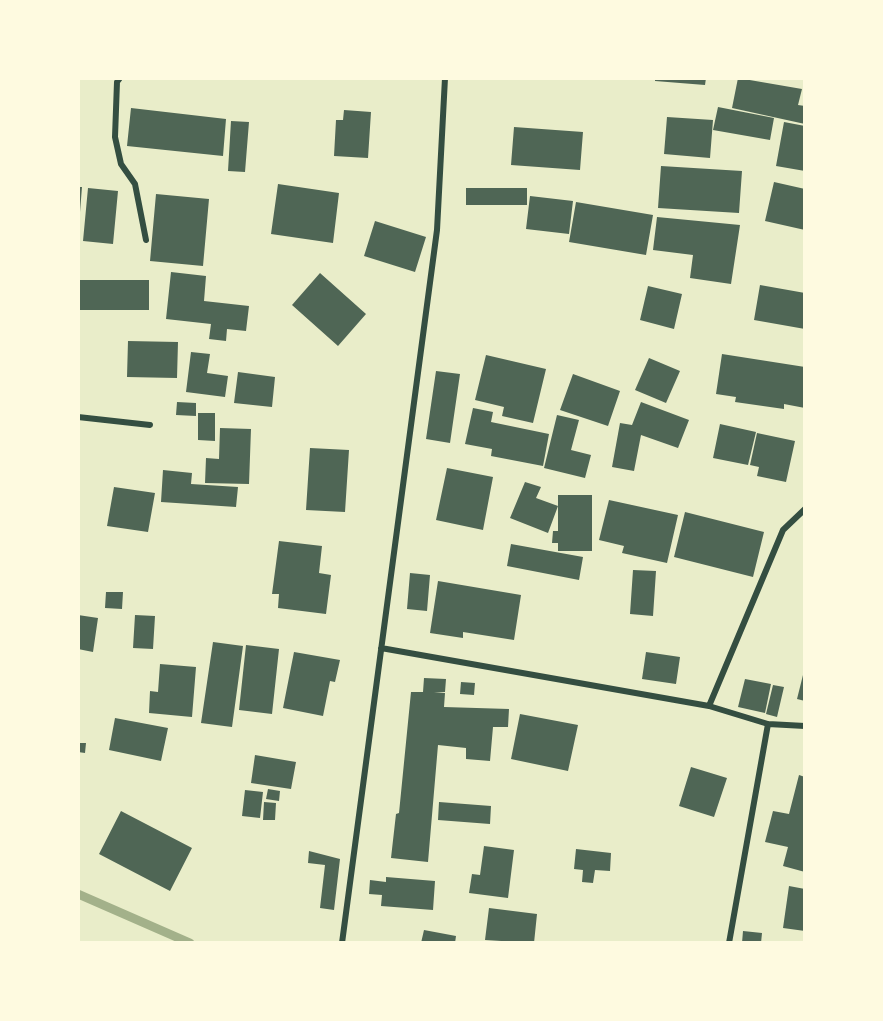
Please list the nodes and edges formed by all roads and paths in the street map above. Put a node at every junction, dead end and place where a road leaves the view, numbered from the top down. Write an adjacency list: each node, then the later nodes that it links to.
1 (120, 78): 3 (street)
2 (445, 78): 7 (street)
3 (146, 240)
4 (78, 417): 5 (street)
5 (150, 425)
6 (805, 509): 8 (street)
7 (381, 648): 8 (street); 11 (street)
8 (709, 706): 9 (street)
9 (768, 724): 10 (street); 12 (street)
10 (805, 726)
11 (342, 943)
12 (729, 943)

